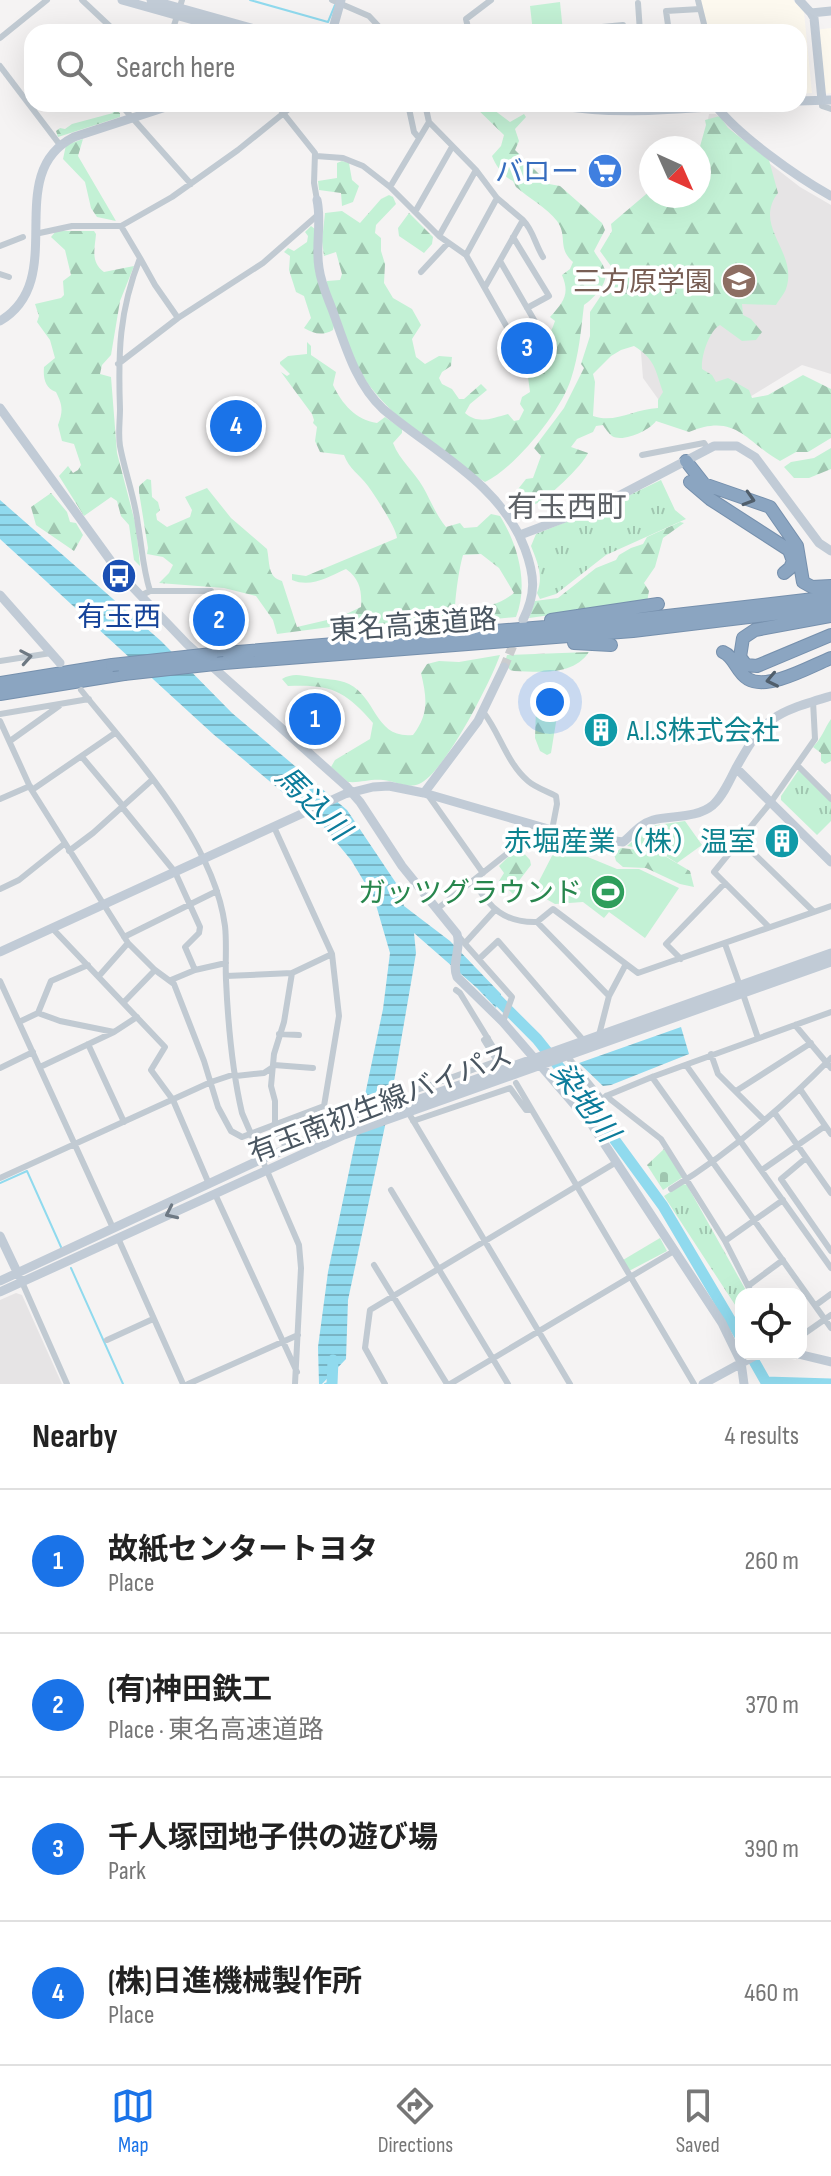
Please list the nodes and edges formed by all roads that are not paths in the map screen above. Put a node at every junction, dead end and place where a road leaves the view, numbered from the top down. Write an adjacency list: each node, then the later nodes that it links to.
1 (47, 0): 23 (street)
2 (82, 0): 14 (street)
3 (122, 0): 10 (street)
4 (151, 0): 10 (street)
5 (491, 0): 19 (street)
6 (698, 0): 11 (street)
7 (799, 0): 13 (street)
8 (338, 1): 17 (street); 18 (street)
9 (638, 3): 20 (street)
10 (179, 8): 15 (street); 16 (street)
11 (700, 9): 21 (street); 22 (street)
12 (831, 11): 13 (street)
13 (811, 13): 26 (street)
14 (108, 24)
15 (217, 24)
16 (236, 24)
17 (334, 24)
18 (376, 24)
19 (467, 24)
20 (639, 24)
21 (668, 24)
22 (704, 24)
23 (0, 38)
24 (0, 66): 25 (street)
25 (24, 98)
26 (827, 100): 27 (street); 28 (street)
27 (807, 101)
28 (831, 109)
29 (35, 112): 39 (street)
30 (127, 112): 36 (street)
31 (142, 112): 36 (street)
32 (410, 112): 38 (street)
33 (427, 112): 37 (street)
34 (721, 112): 45 (street)
35 (284, 113): 41 (street); 43 (street)
36 (131, 117): 39 (street); 43 (street)
37 (429, 122): 38 (street); 40 (street)
38 (419, 138): 44 (street)
39 (60, 145): 52 (street)
40 (452, 147): 42 (street); 48 (street)
41 (316, 156): 44 (street); 47 (street)
42 (476, 170): 46 (street); 53 (street)
43 (191, 184): 51 (street)
44 (390, 187): 48 (street)
45 (831, 196)
46 (497, 198): 50 (street); 58 (street)
47 (317, 200): 49 (street)
48 (415, 212): 53 (street)
49 (320, 213): 67 (street); 74 (street)
50 (523, 220): 55 (street); 59 (street)
51 (121, 226): 52 (street); 60 (street)
52 (35, 234): 68 (street)
53 (439, 236): 56 (street)
54 (23, 237): 57 (street)
55 (513, 237): 61 (street); 66 (street)
56 (448, 243): 58 (street); 62 (street)
57 (0, 246)
58 (466, 255): 65 (street)
59 (543, 257)
60 (140, 258): 67 (street); 69 (street)
61 (500, 261): 65 (street); 66 (street)
62 (421, 272)
63 (0, 274): 64 (street)
64 (9, 277)
65 (485, 287): 66 (street)
66 (527, 308)
67 (178, 318): 69 (street)
68 (0, 321)
69 (118, 364): 79 (street)
70 (0, 408): 79 (street)
71 (708, 449): 72 (street); 73 (street); 75 (street)
72 (642, 455)
73 (683, 462): 74 (street); 76 (highway); 77 (highway, one-way to 77)
74 (520, 535): 85 (street)
75 (831, 551)
76 (784, 573)
77 (831, 586)
78 (211, 591): 79 (street)
79 (145, 594): 113 (street)
80 (0, 595): 91 (street)
81 (831, 597): 86 (highway, 東名高速道路)
82 (658, 604): 86 (highway)
83 (831, 607): 88 (highway, 東名高速道路)
84 (831, 616): 87 (highway)
85 (523, 620)
86 (457, 634): 96 (highway, 東名高速道路, bridge)
87 (831, 635)
88 (476, 644): 89 (highway); 98 (highway, 東名高速道路, bridge)
89 (611, 645)
90 (723, 652): 92 (highway, one-way to 90)
91 (51, 653): 93 (street, one-way to 91); 94 (street)
92 (831, 658)
93 (0, 661)
94 (60, 663)
95 (504, 667): 103 (street)
96 (0, 683)
97 (81, 690): 100 (street)
98 (0, 694)
99 (831, 696): 101 (street)
100 (89, 699): 102 (street); 106 (street)
101 (813, 701): 109 (street); 110 (street)
102 (63, 704): 104 (street); 107 (street)
103 (484, 713): 114 (street); 120 (street)
104 (0, 714)
105 (0, 721): 107 (street)
106 (115, 733): 108 (street); 111 (street)
107 (10, 741): 112 (street)
108 (82, 757): 112 (street); 118 (street)
109 (797, 765): 116 (street); 117 (street)
110 (736, 768): 117 (street); 120 (street)
111 (152, 780): 118 (street); 124 (street)
112 (31, 788): 115 (street); 122 (street)
113 (348, 793): 114 (street); 119 (street); 135 (street)
114 (426, 794): 120 (street); 127 (street)
115 (0, 799)
116 (831, 799)
117 (771, 802): 121 (street); 125 (street)
118 (122, 807): 123 (street); 126 (street)
119 (274, 827): 124 (street); 146 (street)
120 (550, 829): 127 (street)
121 (740, 840): 129 (street); 137 (street)
122 (64, 844): 123 (street); 130 (street)
123 (69, 851): 132 (street)
124 (205, 859): 126 (street); 131 (street)
125 (831, 862)
126 (175, 872): 132 (street); 133 (street)
127 (483, 873): 128 (street)
128 (473, 881): 135 (street); 136 (street)
129 (725, 883): 139 (street); 148 (street)
130 (0, 889)
131 (217, 891): 133 (street); 150 (street)
132 (103, 905): 140 (street); 141 (street)
133 (190, 906): 141 (street); 154 (street)
134 (831, 906): 137 (street)
135 (437, 909): 142 (street)
136 (495, 910): 138 (street); 142 (street)
137 (814, 912): 139 (street)
138 (537, 922): 151 (street); 162 (street)
139 (769, 927): 143 (street)
140 (52, 928): 144 (street); 152 (street)
141 (126, 940): 153 (street); 156 (street)
142 (461, 941): 147 (street); 168 (street)
143 (725, 944): 148 (street); 161 (street)
144 (0, 952)
145 (831, 953): 161 (street, 有玉南初生線バイパス)
146 (332, 954): 155 (street); 205 (street)
147 (479, 959): 168 (street); 176 (street)
148 (681, 959): 151 (street)
149 (831, 962): 161 (street, 有玉南初生線バイパス)
150 (226, 963): 154 (street); 157 (street)
151 (626, 964): 162 (street)
152 (88, 965): 156 (street); 165 (street)
153 (155, 970): 158 (street); 163 (street)
154 (195, 970): 158 (street)
155 (292, 973): 157 (street); 171 (street)
156 (99, 976): 163 (street)
157 (226, 976): 190 (street)
158 (171, 980): 192 (street)
159 (0, 981): 167 (street)
160 (456, 990): 174 (street)
161 (742, 990): 173 (street, 有玉南初生線バイパス); 175 (street); 180 (street, 有玉南初生線バイパス)
162 (609, 996): 173 (street)
163 (124, 1002): 166 (street)
164 (831, 1012): 169 (street)
165 (38, 1013): 167 (street); 170 (street)
166 (137, 1017): 170 (street); 198 (street)
167 (19, 1022): 179 (street)
168 (503, 1022): 183 (street)
169 (795, 1025): 175 (street); 177 (street)
170 (114, 1032): 178 (street)
171 (279, 1034): 172 (street); 186 (street)
172 (299, 1035)
173 (599, 1035): 176 (street, 有玉南初生線バイパス)
174 (488, 1038): 182 (street); 197 (street)
175 (758, 1038): 181 (street)
176 (584, 1041): 180 (street, 有玉南初生線バイパス)
177 (811, 1043): 184 (street); 195 (street)
178 (88, 1044): 187 (street); 204 (street)
179 (33, 1052): 187 (street); 188 (street)
180 (562, 1054): 183 (street, 有玉南初生線バイパス); 196 (street)
181 (711, 1054): 185 (street); 195 (street)
182 (501, 1060)
183 (539, 1061): 197 (street, 有玉南初生線バイパス); 201 (street, 有玉南初生線バイパス); 202 (street)
184 (830, 1063): 194 (street)
185 (686, 1065): 191 (street); 210 (street)
186 (274, 1066): 189 (street); 190 (street); 205 (street)
187 (40, 1067): 211 (street)
188 (0, 1068)
189 (313, 1068)
190 (235, 1075): 192 (street); 209 (street)
191 (652, 1077): 196 (street); 215 (street)
192 (211, 1082): 198 (street); 209 (street)
193 (516, 1083): 199 (street)
194 (800, 1089): 200 (street); 206 (street)
195 (736, 1091): 203 (street)
196 (604, 1098): 202 (street); 220 (street)
197 (417, 1099): 201 (street, 有玉南初生線バイパス)
198 (173, 1100): 204 (street); 222 (street)
199 (531, 1110): 201 (street); 221 (street)
200 (774, 1112): 203 (street); 212 (street)
201 (406, 1113): 207 (street, 有玉南初生線バイパス); 231 (street)
202 (584, 1113): 216 (street)
203 (764, 1120): 210 (street)
204 (124, 1122): 211 (street)
205 (274, 1125): 209 (street); 213 (street)
206 (825, 1126): 208 (street); 212 (street)
207 (344, 1131): 213 (street, 有玉南初生線バイパス); 217 (street, 有玉南初生線バイパス)
208 (831, 1134)
209 (252, 1135): 217 (street)
210 (741, 1141): 215 (street); 218 (street)
211 (74, 1145): 219 (street); 228 (street)
212 (797, 1146): 214 (street); 218 (street)
213 (287, 1149): 217 (street, 有玉南初生線バイパス)
214 (806, 1158): 225 (street); 233 (street)
215 (713, 1161): 220 (street); 227 (street)
216 (615, 1163): 221 (street); 232 (street)
217 (265, 1164): 222 (street, 有玉南初生線バイパス); 253 (street)
218 (762, 1170): 226 (street)
219 (0, 1178)
220 (687, 1179): 223 (street); 230 (street)
221 (577, 1186): 231 (street); 239 (street)
222 (212, 1188): 228 (street, 有玉南初生線バイパス); 255 (street)
223 (671, 1189)
224 (391, 1190): 236 (street)
225 (831, 1193)
226 (783, 1200): 227 (street); 237 (street)
227 (755, 1220): 230 (street); 234 (street)
228 (115, 1233): 238 (street, 有玉南初生線バイパス); 249 (street)
229 (0, 1236): 238 (street)
230 (725, 1241): 241 (street)
231 (485, 1242): 236 (street); 251 (street)
232 (674, 1251): 239 (street); 256 (street)
233 (831, 1251)
234 (783, 1260): 241 (street); 242 (street)
235 (374, 1265): 245 (street)
236 (438, 1268): 245 (street); 258 (street)
237 (831, 1268)
238 (20, 1277): 240 (street, 有玉南初生線バイパス); 243 (street, 有玉南初生線バイパス); 263 (street)
239 (631, 1277): 251 (street); 270 (street)
240 (0, 1281)
241 (748, 1286)
242 (800, 1288)
243 (0, 1292)
244 (831, 1294): 247 (street)
245 (394, 1295): 266 (street); 267 (street)
246 (807, 1297): 247 (street)
247 (816, 1305): 248 (street)
248 (828, 1317): 250 (street); 252 (street)
249 (153, 1319): 254 (street); 264 (street)
250 (831, 1328)
251 (539, 1331): 258 (street); 269 (street)
252 (807, 1332)
253 (298, 1335): 255 (street); 261 (street)
254 (107, 1340)
255 (282, 1341): 261 (street); 264 (street)
256 (735, 1345)
257 (807, 1356): 260 (street)
258 (493, 1358): 262 (street); 268 (street)
259 (744, 1360): 271 (street); 272 (street)
260 (831, 1362)
261 (297, 1372): 265 (street)
262 (459, 1382): 267 (street)
263 (67, 1384)
264 (186, 1384)
265 (295, 1384)
266 (385, 1384)
267 (449, 1384)
268 (508, 1384)
269 (570, 1384)
270 (694, 1384)
271 (703, 1384)
272 (744, 1384)

